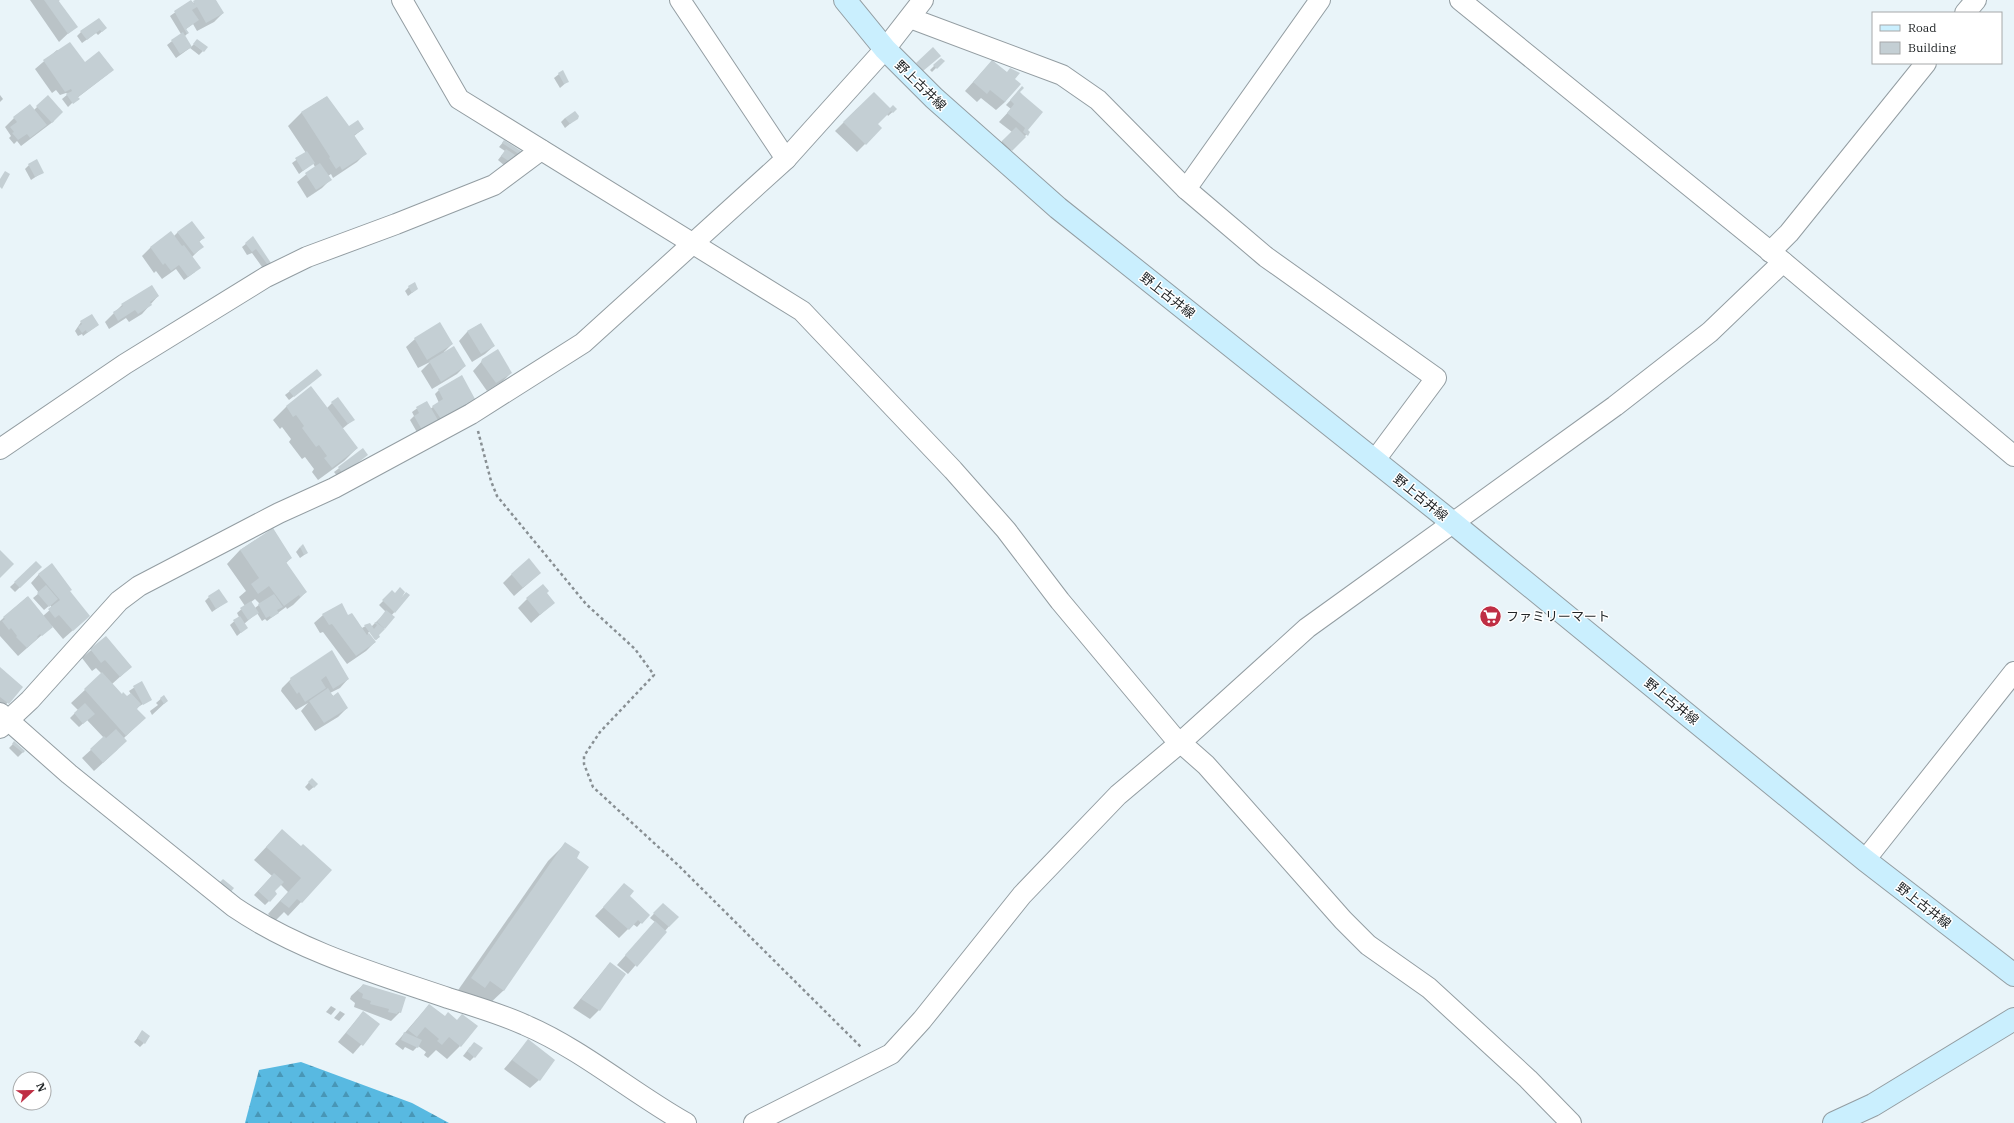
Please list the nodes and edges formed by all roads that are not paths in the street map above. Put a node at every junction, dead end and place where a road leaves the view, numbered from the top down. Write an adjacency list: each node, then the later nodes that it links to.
1 (402, 0): 12 (street)
2 (680, 0): 13 (street)
3 (845, 0): 10 (main road, 野上古井線)
4 (923, 0): 9 (street)
5 (1320, 0): 14 (street)
6 (1460, 0): 16 (street)
7 (1976, 0): 8 (street)
8 (1966, 12)
9 (910, 18): 10 (street); 14 (street)
10 (885, 49): 13 (street); 19 (main road, 野上古井線)
11 (1925, 64): 16 (street)
12 (541, 150): 15 (street); 17 (street)
13 (786, 159): 15 (street)
14 (1186, 189): 19 (street)
15 (692, 243): 22 (street); 23 (street)
16 (1776, 257): 18 (street); 20 (street)
17 (0, 449)
18 (2014, 456)
19 (1375, 460): 20 (main road, 野上古井線)
20 (1453, 523): 23 (street); 24 (main road, 野上古井線)
21 (2014, 672): 24 (street)
22 (3, 720): 27 (street)
23 (1181, 742): 28 (street); 29 (street)
24 (1865, 860): 25 (main road, 野上古井線)
25 (2014, 975)
26 (2014, 1019): 30 (main road)
27 (686, 1123)
28 (754, 1123)
29 (1571, 1123)
30 (1834, 1123)

